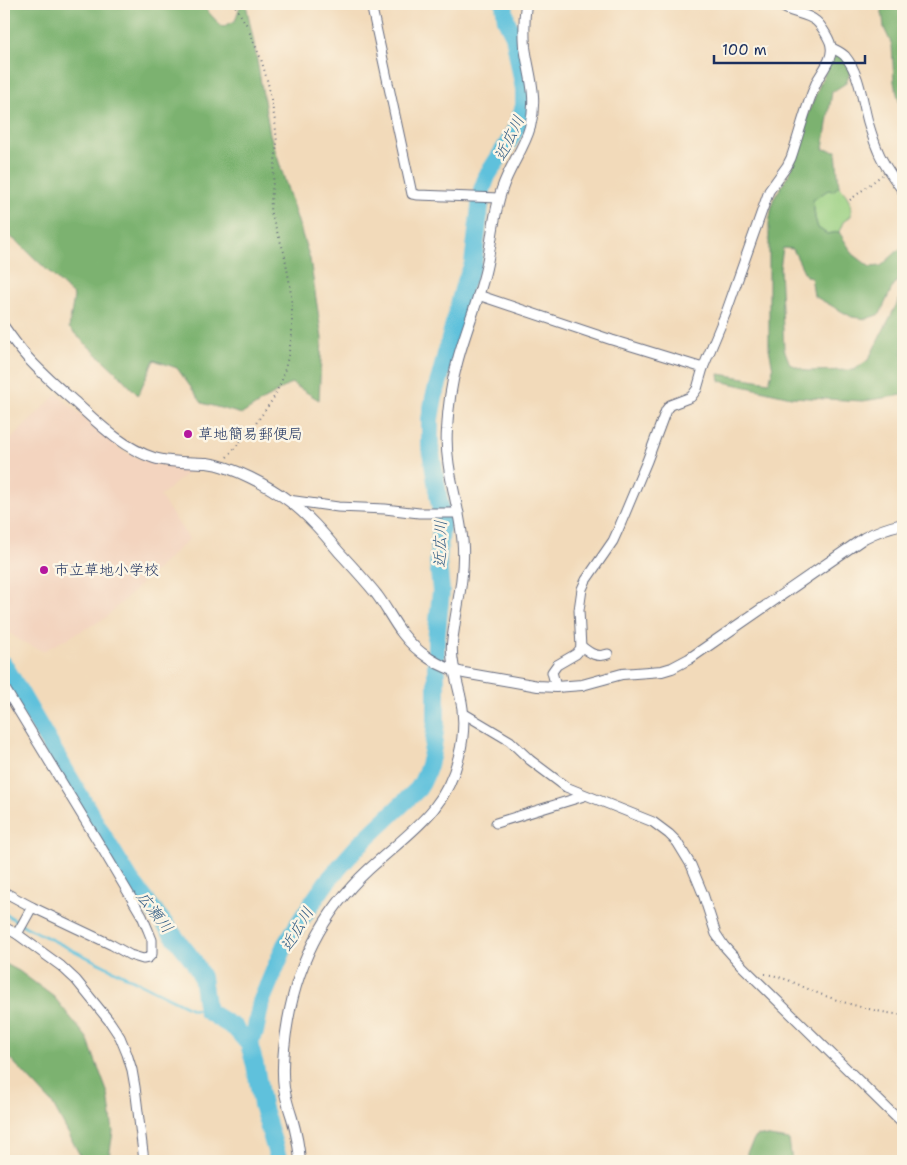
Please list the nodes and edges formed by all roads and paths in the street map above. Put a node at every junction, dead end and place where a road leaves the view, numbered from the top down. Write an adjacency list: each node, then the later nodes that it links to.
1 (234, 4): 13 (path)
2 (371, 4): 8 (street)
3 (526, 4): 8 (street)
4 (778, 4): 5 (street)
5 (832, 48): 6 (street); 12 (street)
6 (889, 170): 7 (street); 9 (path)
7 (903, 191)
8 (494, 198): 10 (street)
9 (850, 200)
10 (478, 295): 12 (street); 15 (street)
11 (4, 327): 13 (street)
12 (703, 368): 17 (street)
13 (219, 466): 14 (street)
14 (288, 500): 15 (street); 19 (street)
15 (454, 514): 19 (street)
16 (903, 524): 21 (street)
17 (581, 646): 18 (street); 21 (street)
18 (608, 654)
19 (454, 671): 21 (street); 22 (street)
20 (4, 687): 26 (street)
21 (556, 687)
22 (463, 713): 23 (street); 33 (street)
23 (584, 796): 24 (street); 29 (street)
24 (496, 823)
25 (4, 892): 26 (street)
26 (32, 907): 28 (street)
27 (4, 927): 28 (street)
28 (17, 934): 32 (street)
29 (750, 973): 30 (path); 31 (street)
30 (903, 1016)
31 (903, 1124)
32 (144, 1161)
33 (300, 1161)

